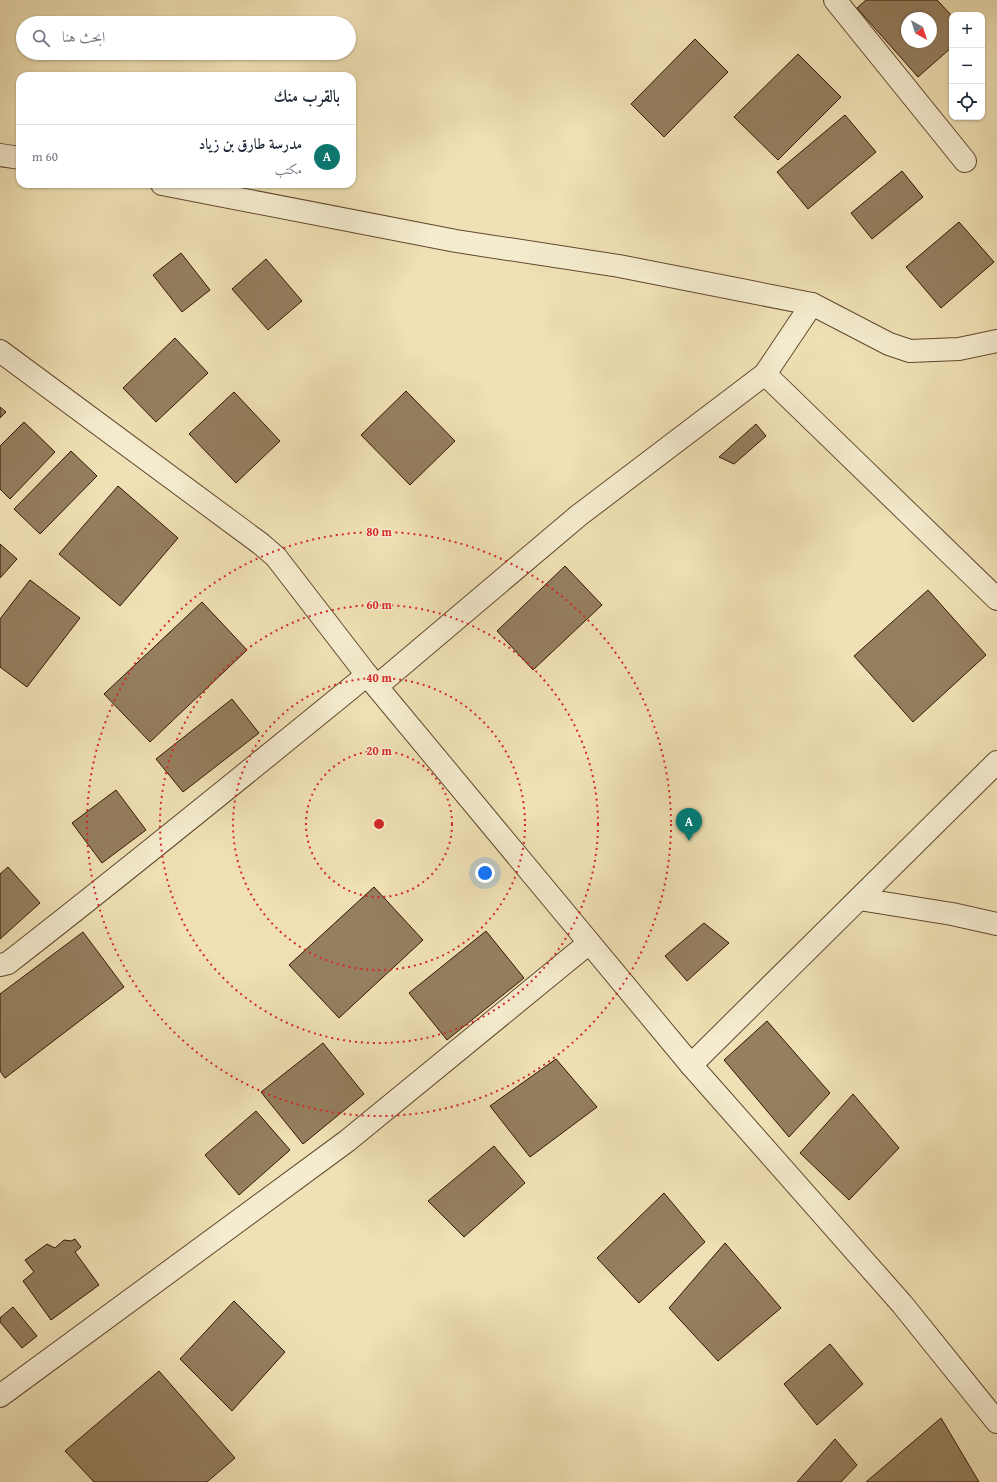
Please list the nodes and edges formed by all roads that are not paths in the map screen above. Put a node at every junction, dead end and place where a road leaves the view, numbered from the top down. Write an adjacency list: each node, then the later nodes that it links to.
1 (835, 0): 4 (street)
2 (0, 155): 3 (street)
3 (16, 157)
4 (965, 161)
5 (183, 188): 6 (street)
6 (812, 304): 7 (street); 9 (street)
7 (997, 341)
8 (0, 351): 11 (street)
9 (765, 374): 10 (street); 11 (street)
10 (997, 599)
11 (372, 681): 15 (street); 16 (street)
12 (997, 762): 13 (street)
13 (859, 899): 14 (street); 17 (street)
14 (997, 924)
15 (589, 943): 17 (street); 18 (street)
16 (0, 966)
17 (691, 1065): 19 (street)
18 (0, 1396)
19 (997, 1422)

